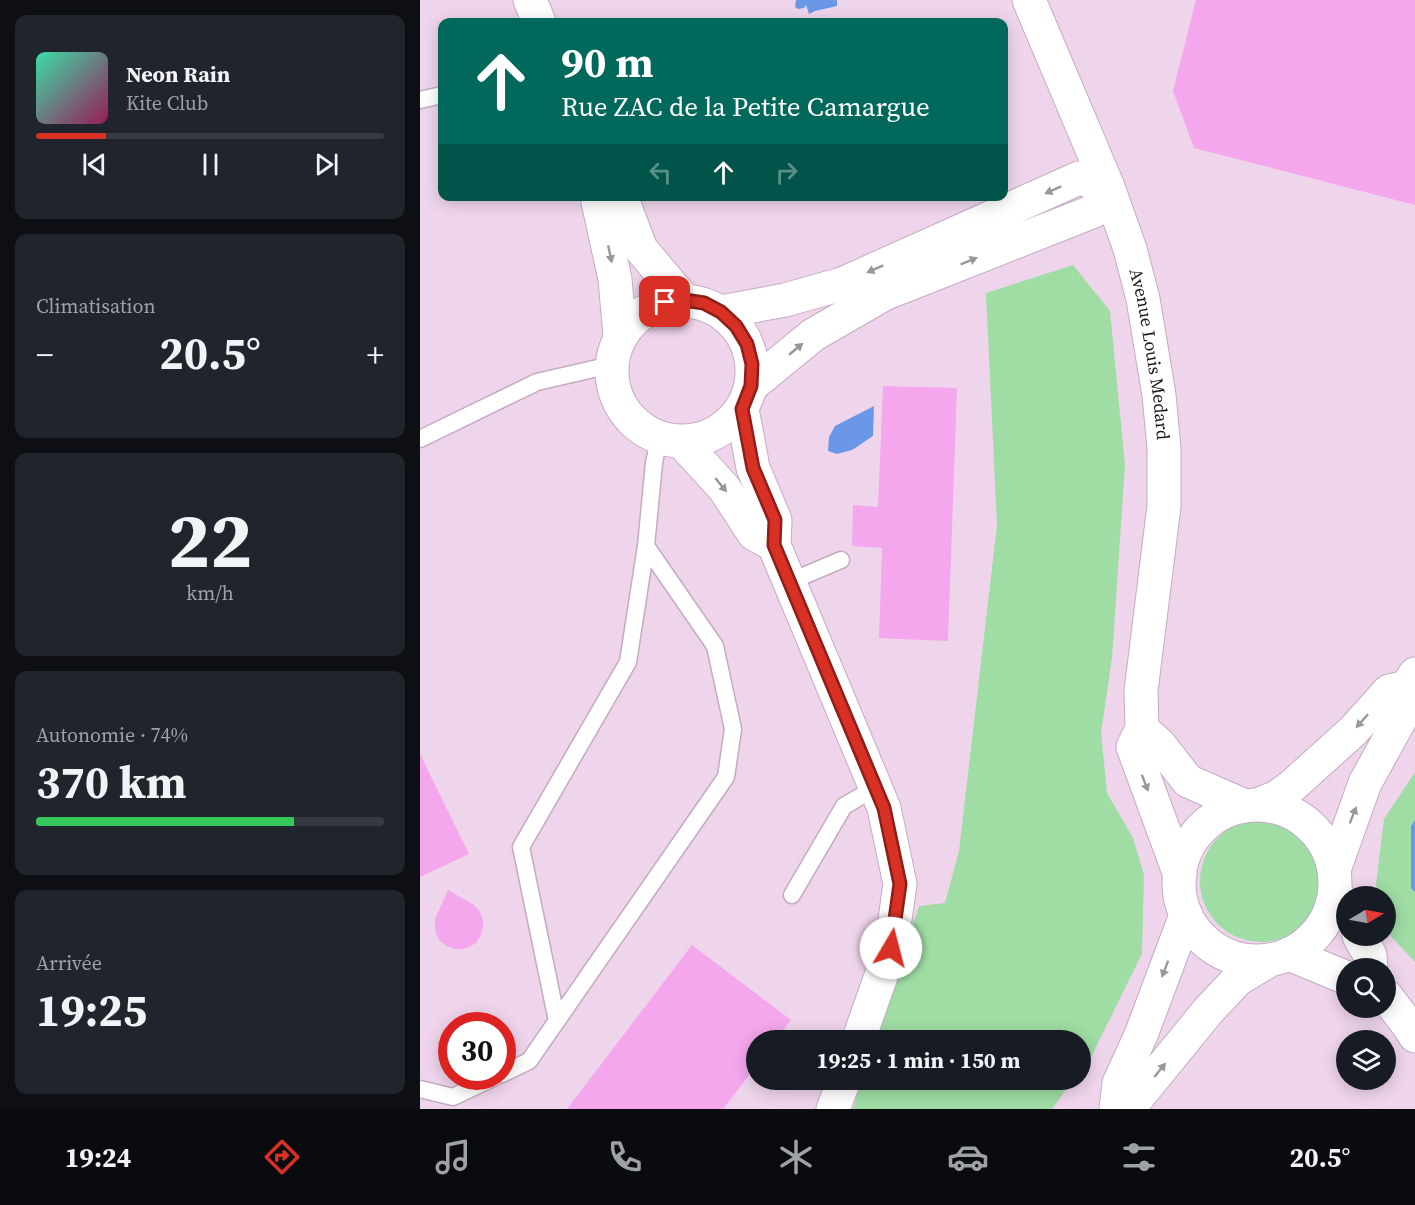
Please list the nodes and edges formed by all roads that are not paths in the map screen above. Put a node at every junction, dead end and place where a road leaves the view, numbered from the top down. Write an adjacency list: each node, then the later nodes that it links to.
1 (530, 0): 3 (street)
2 (1029, 0): 6 (street, Avenue Louis Medard)
3 (537, 18)
4 (438, 96): 5 (lane)
5 (420, 100)
6 (1108, 187): 10 (street, one-way to 10); 12 (street, one-way to 6); 20 (street, Avenue Louis Medard)
7 (598, 201): 11 (street, one-way to 11)
8 (623, 201): 9 (street)
9 (684, 300): 10 (street); 11 (street)
10 (721, 312): 12 (street)
11 (615, 350): 13 (lane); 14 (street)
12 (747, 397): 14 (street); 15 (street)
13 (420, 440)
14 (671, 440): 15 (street, one-way to 15); 16 (lane)
15 (774, 545): 18 (street)
16 (646, 546): 32 (lane); 32 (lane)
17 (841, 560): 18 (lane)
18 (789, 582): 21 (street)
19 (1411, 680): 22 (street, one-way to 22); 25 (street, one-way to 19)
20 (1142, 729): 22 (street); 23 (street, Avenue Louis Medard, one-way to 23)
21 (875, 788): 26 (lane); 34 (street)
22 (1254, 804): 23 (street); 24 (street)
23 (1180, 875): 28 (street)
24 (1338, 886)
25 (1340, 886)
26 (792, 895)
27 (1336, 898): 29 (street)
28 (1186, 915): 29 (street); 40 (street, one-way to 40)
29 (1280, 957): 30 (street); 40 (street, one-way to 29)
30 (1336, 975)
31 (1396, 1007): 33 (street)
32 (557, 1021): 35 (lane)
33 (1413, 1027)
34 (862, 1030)
35 (516, 1068)
36 (420, 1089): 37 (lane)
37 (466, 1090)
38 (840, 1090): 39 (street)
39 (833, 1109)
40 (1117, 1109)

